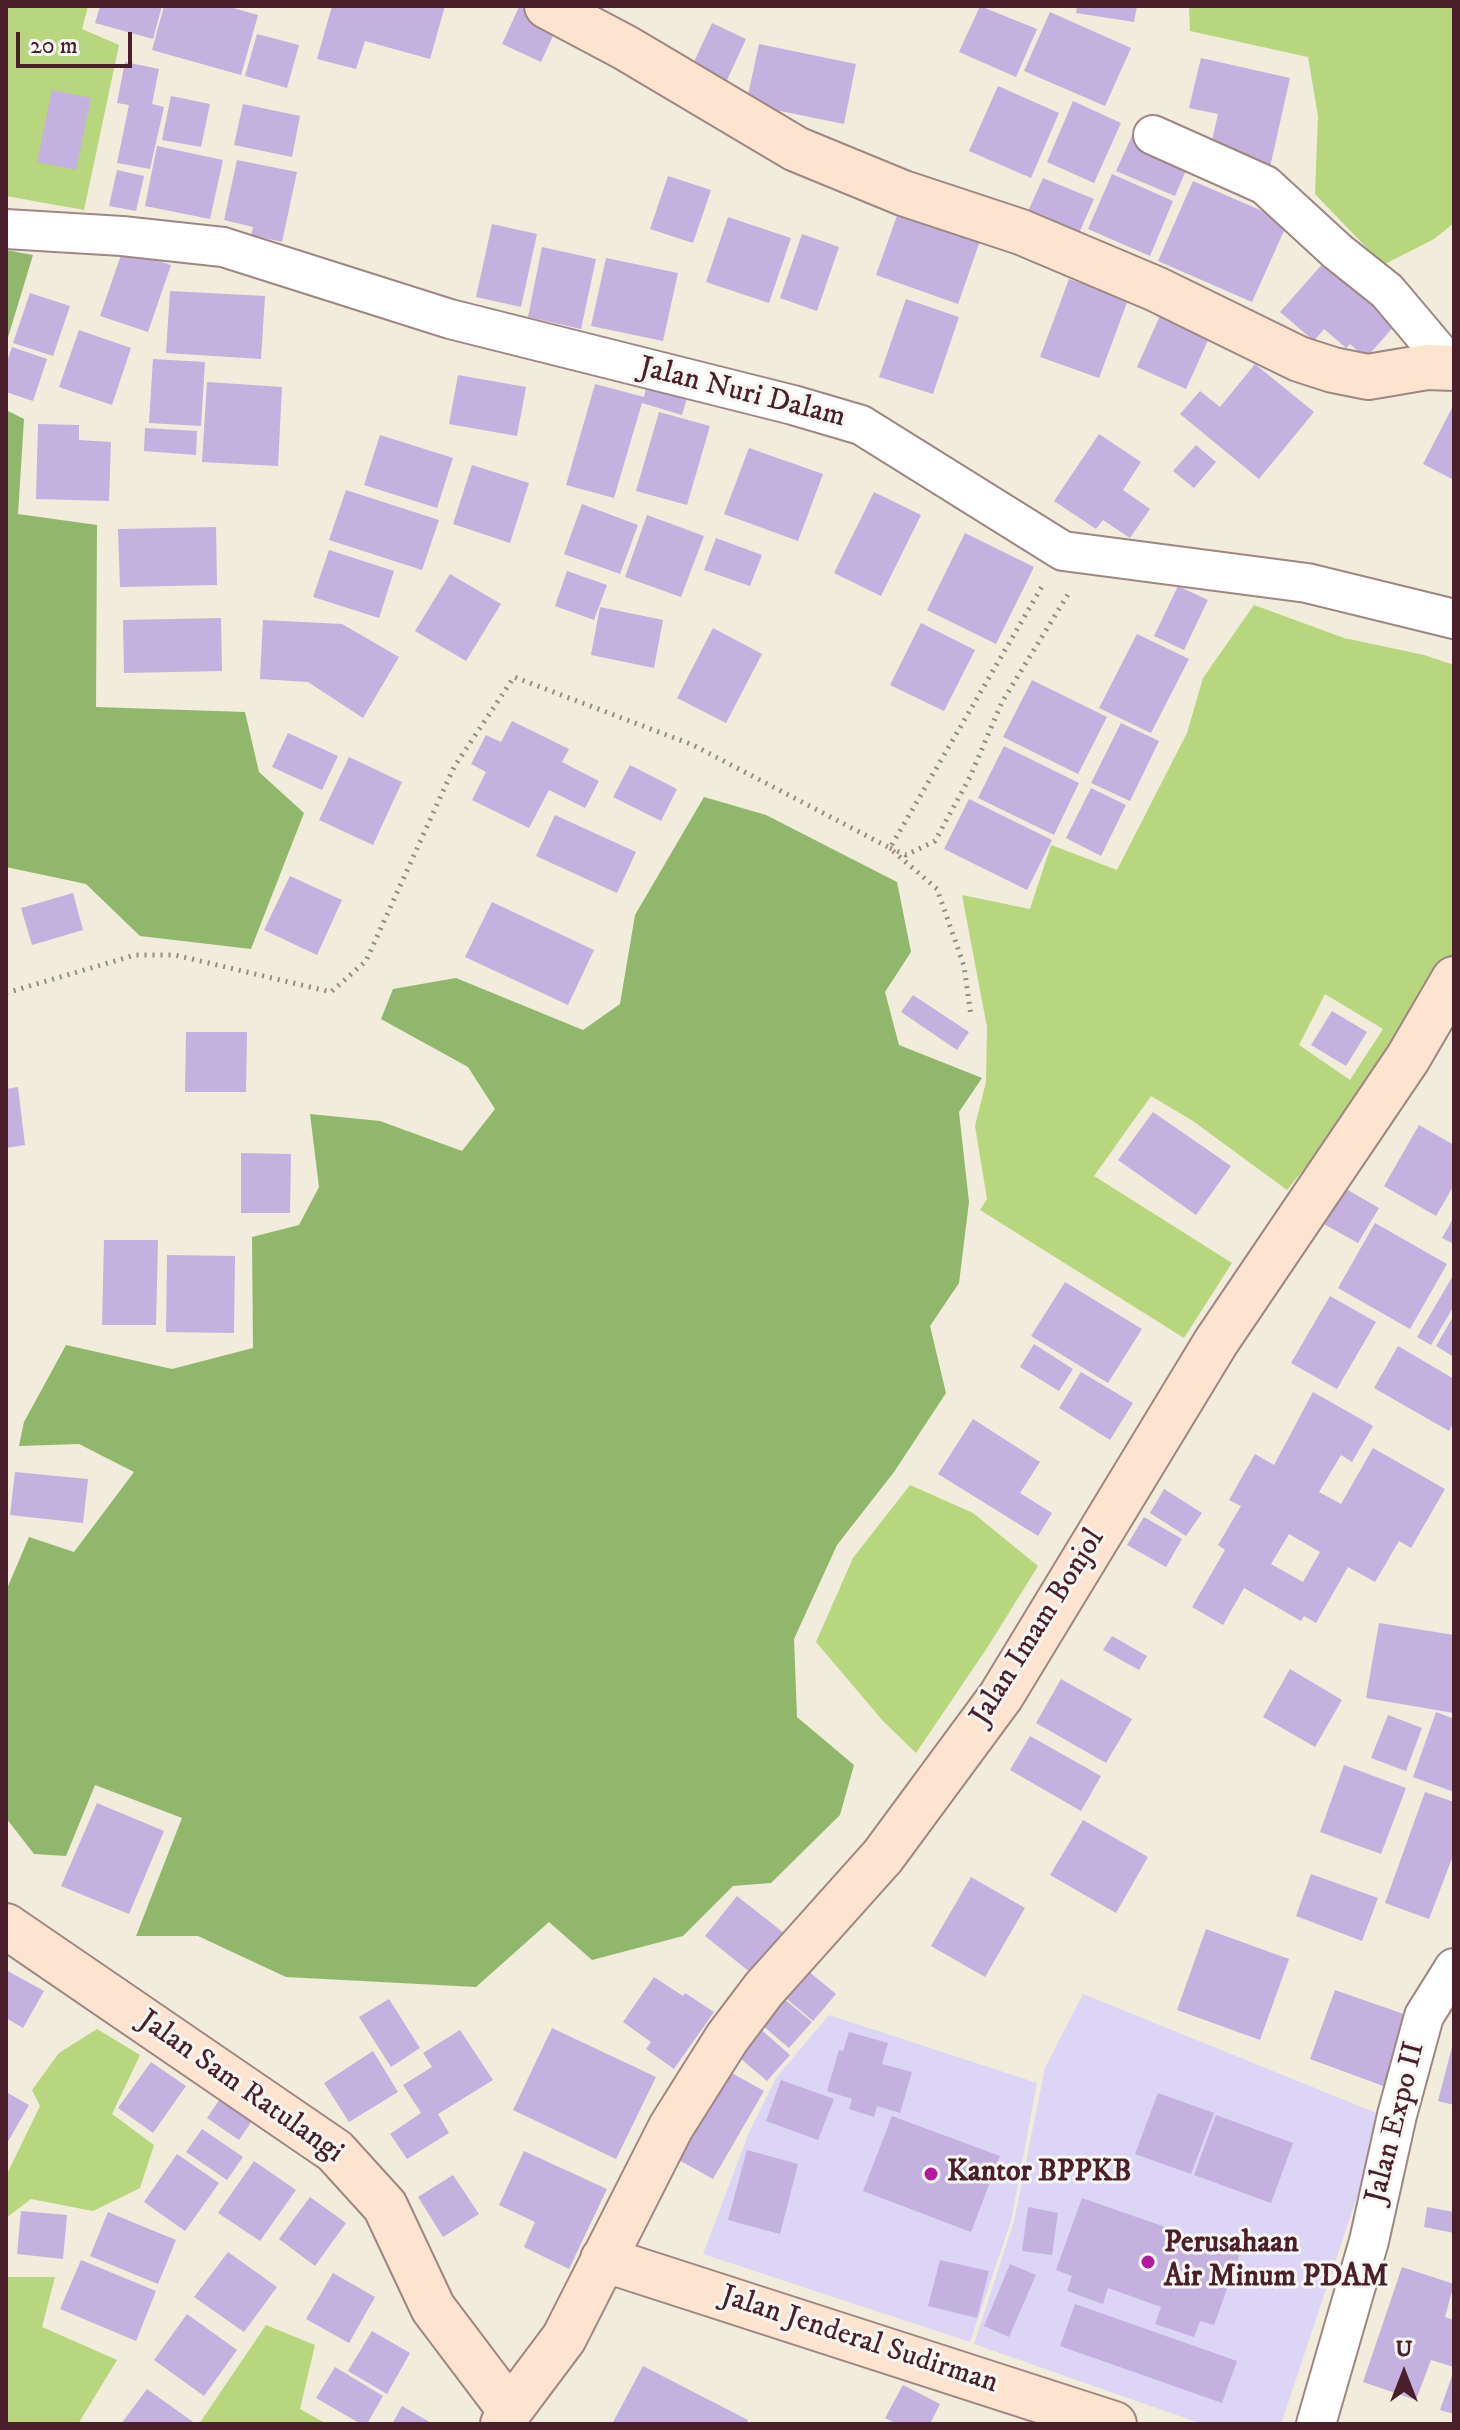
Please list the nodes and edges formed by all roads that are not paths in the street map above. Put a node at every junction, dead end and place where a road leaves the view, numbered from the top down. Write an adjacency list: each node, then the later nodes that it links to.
1 (547, 6): 4 (main road)
2 (1153, 135): 4 (street)
3 (6, 229): 5 (street, Jalan Nuri Dalam)
4 (1453, 368)
5 (1454, 619)
6 (1454, 979): 9 (main road, Jalan Imam Bonjol)
7 (6, 1926): 10 (main road, Jalan Sam Ratulangi)
8 (1449, 1984): 12 (street, Jalan Expo II)
9 (603, 2259): 10 (main road, Jalan Imam Bonjol); 11 (main road, Jalan Jenderal Sudirman)
10 (507, 2417)
11 (1114, 2424)
12 (1316, 2424)

